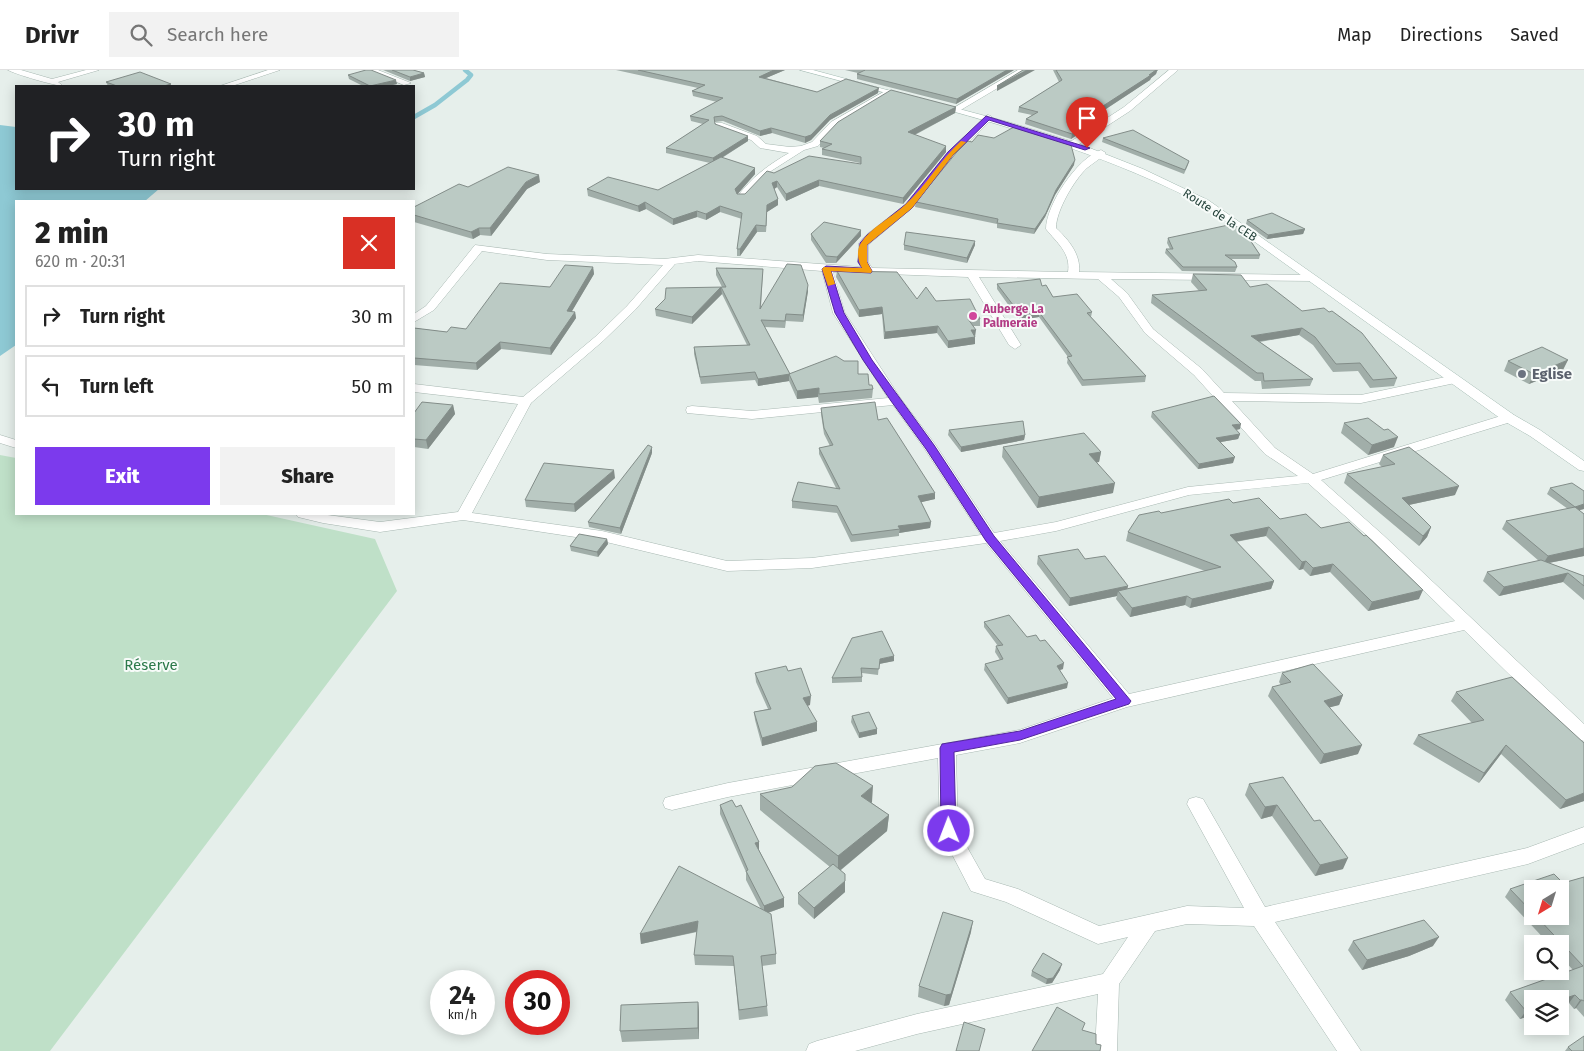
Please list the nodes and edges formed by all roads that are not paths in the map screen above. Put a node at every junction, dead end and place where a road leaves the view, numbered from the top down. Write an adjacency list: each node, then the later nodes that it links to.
1 (12, 70): 8 (street)
2 (95, 70): 8 (street)
3 (276, 70): 11 (street)
4 (371, 70): 9 (street)
5 (804, 70): 12 (street, Route de la CEB)
6 (1024, 70): 13 (street)
7 (1174, 70): 16 (street)
8 (50, 82): 10 (street)
9 (407, 83)
10 (57, 85)
11 (227, 85)
12 (890, 92): 13 (street, Route de la CEB); 17 (street)
13 (956, 109): 14 (street, Route de la CEB)
14 (988, 118): 16 (street, Route de la CEB); 22 (street)
15 (719, 125): 17 (street)
16 (1074, 144): 18 (street, Route de la CEB)
17 (804, 152): 19 (street)
18 (1101, 153): 24 (street); 26 (street, Route de la CEB)
19 (742, 197)
20 (672, 261): 21 (street); 27 (street); 32 (street)
21 (826, 269): 22 (street); 33 (street)
22 (868, 271): 23 (street)
23 (971, 274): 24 (street); 28 (street)
24 (1073, 274): 25 (street)
25 (1100, 275): 26 (street); 31 (street)
26 (1313, 278): 29 (street, Route de la CEB)
27 (415, 318)
28 (1015, 344)
29 (1455, 379): 31 (street); 35 (street, Route de la CEB)
30 (415, 388): 32 (street)
31 (1218, 397): 39 (street)
32 (526, 401): 41 (street)
33 (896, 401): 34 (street); 42 (street)
34 (692, 410)
35 (1509, 418): 38 (street, Route de la CEB); 39 (street)
36 (0, 440): 37 (street)
37 (15, 444)
38 (1584, 467)
39 (1311, 479): 42 (street); 43 (street)
40 (307, 515): 41 (street)
41 (463, 516): 42 (street)
42 (990, 538): 44 (street)
43 (1467, 624): 44 (street); 45 (street)
44 (1125, 701): 46 (street)
45 (1584, 734)
46 (947, 748): 47 (street); 51 (street)
47 (672, 803)
48 (1196, 804): 50 (street)
49 (1584, 834): 50 (street)
50 (1260, 917): 51 (street); 55 (street)
51 (1149, 924): 52 (street)
52 (1109, 982): 53 (street); 54 (street)
53 (817, 1051)
54 (1106, 1051)
55 (1350, 1051)

